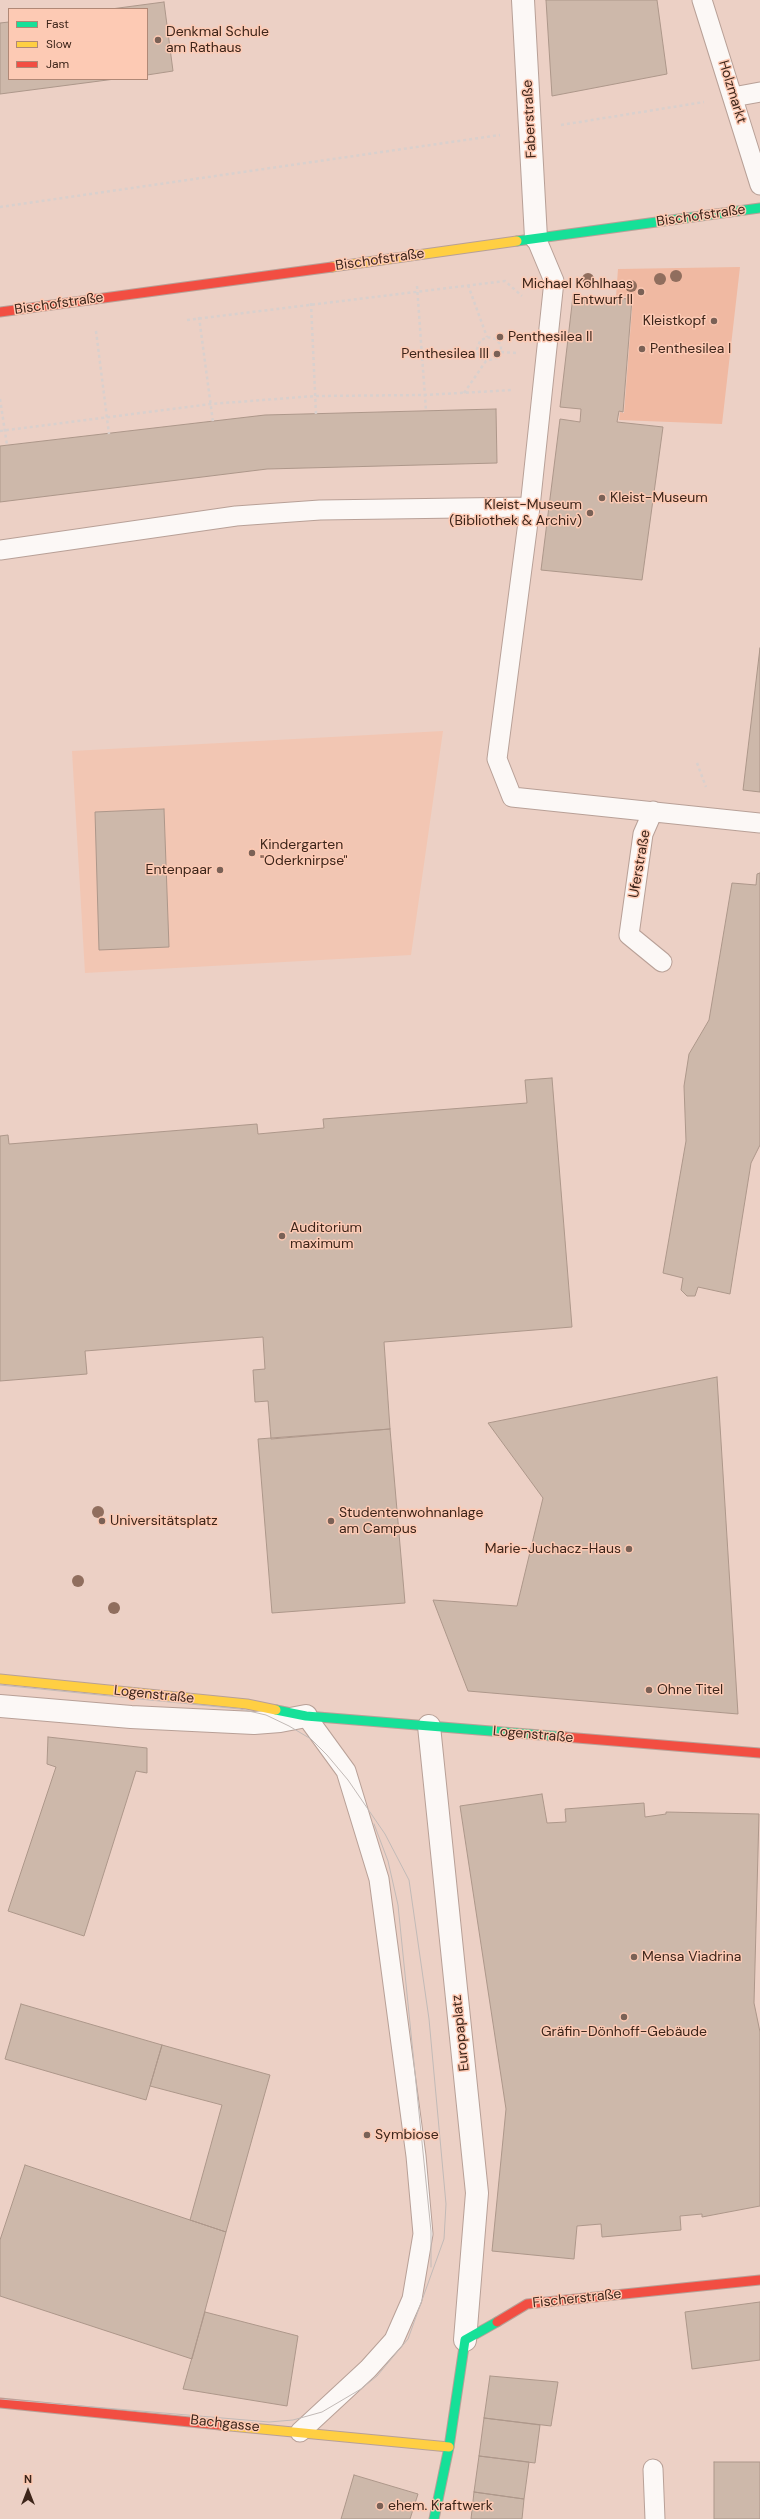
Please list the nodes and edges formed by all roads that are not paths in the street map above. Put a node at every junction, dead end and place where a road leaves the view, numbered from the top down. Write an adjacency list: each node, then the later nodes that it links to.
1 (523, 0): 7 (street, Faberstraße)
2 (702, 0): 4 (lane, Holzmarkt)
3 (760, 92): 4 (lane)
4 (733, 97): 5 (lane, Holzmarkt)
5 (760, 185)
6 (760, 208): 7 (street, Bischofstraße)
7 (536, 238): 8 (street, Bischofstraße); 9 (lane)
8 (0, 312)
9 (530, 507): 10 (lane); 11 (lane)
10 (0, 550)
11 (653, 811): 12 (lane, Uferstraße); 13 (lane, Uferstraße)
12 (760, 823)
13 (662, 962)
14 (0, 1678): 16 (street, Logenstraße)
15 (0, 1706): 16 (street, Logenstraße)
16 (306, 1716): 17 (street, Logenstraße); 22 (lane)
17 (429, 1726): 18 (street, Logenstraße); 20 (street, Europaplatz)
18 (760, 1753)
19 (760, 2280): 20 (street, Fischerstraße)
20 (465, 2340): 23 (street)
21 (0, 2403): 22 (street, Bachgasse)
22 (300, 2432): 23 (street, Bachgasse)
23 (449, 2447): 25 (street)
24 (654, 2468): 26 (lane)
25 (434, 2519)
26 (655, 2519)

